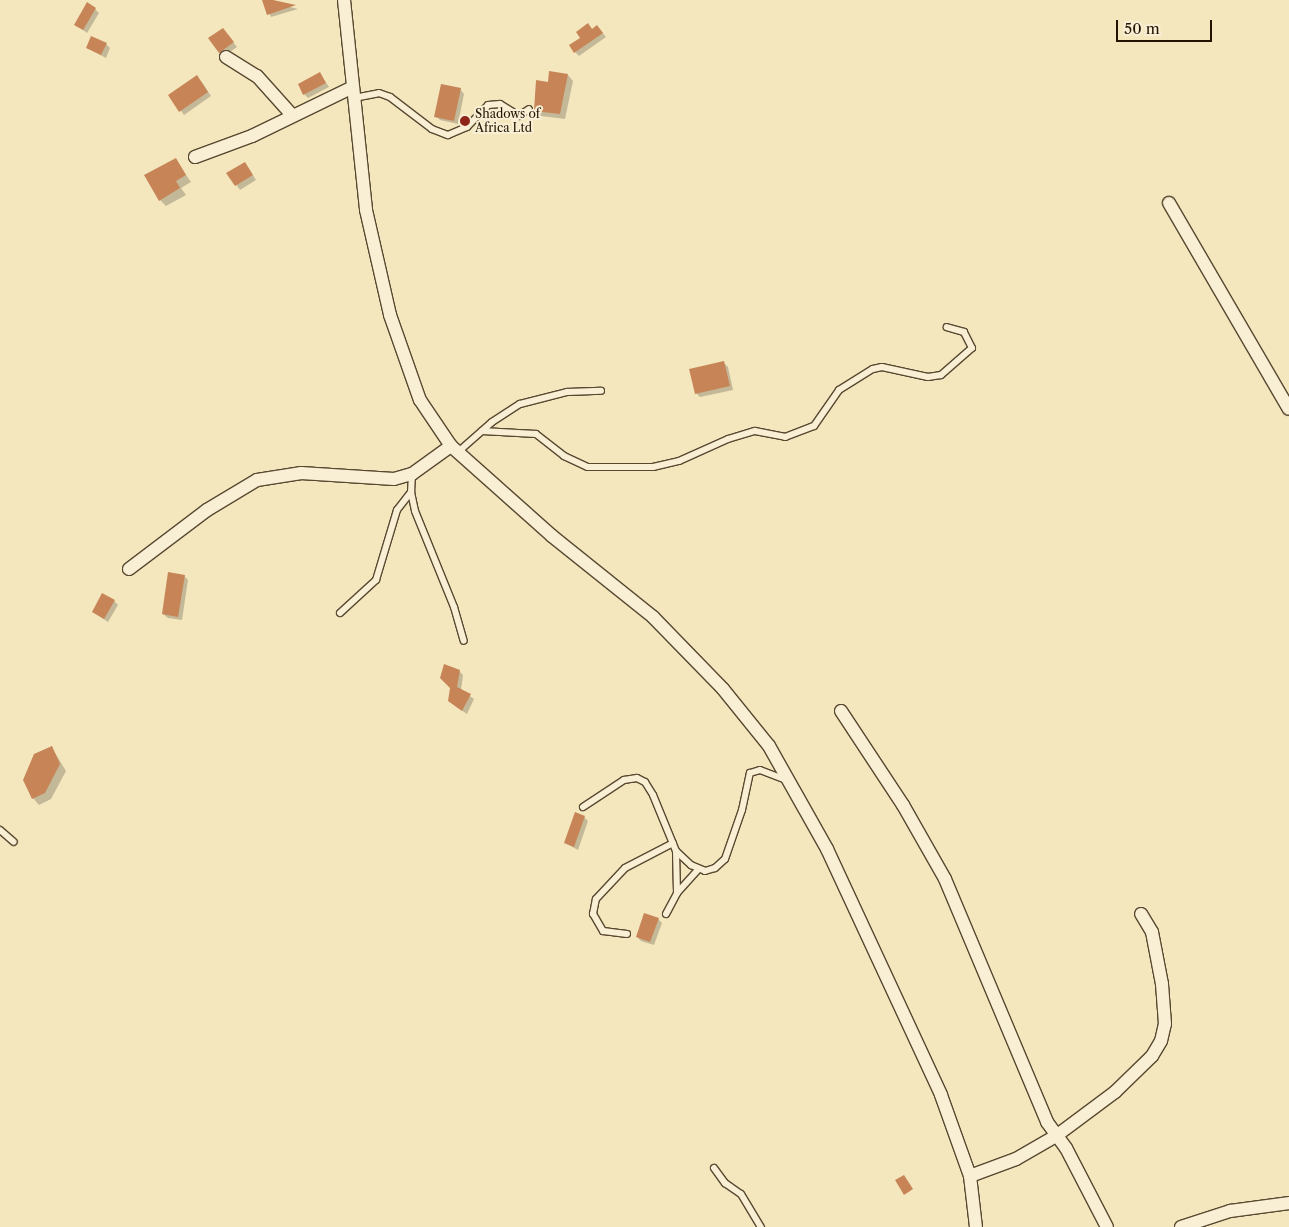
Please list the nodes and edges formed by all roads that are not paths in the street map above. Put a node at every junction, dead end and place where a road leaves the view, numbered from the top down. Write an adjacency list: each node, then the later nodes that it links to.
1 (344, 0): 3 (street)
2 (226, 57): 5 (street)
3 (354, 93): 4 (lane); 5 (street); 12 (street)
4 (530, 109)
5 (292, 115): 6 (street)
6 (195, 157)
7 (1169, 203): 10 (street)
8 (947, 327): 11 (lane)
9 (601, 390): 11 (lane)
10 (1289, 409)
11 (482, 431): 12 (lane)
12 (455, 449): 13 (street); 19 (street)
13 (412, 474): 14 (lane); 15 (street)
14 (410, 492): 16 (lane); 17 (lane)
15 (129, 569)
16 (340, 613)
17 (464, 641)
18 (841, 711): 30 (street)
19 (790, 781): 25 (lane); 32 (street)
20 (583, 807): 23 (lane)
21 (0, 830): 22 (lane)
22 (14, 842)
23 (673, 843): 24 (lane); 29 (lane)
24 (676, 851): 25 (lane); 26 (lane)
25 (698, 870): 26 (lane)
26 (677, 893): 27 (lane)
27 (666, 914)
28 (1141, 914): 30 (street)
29 (627, 934)
30 (1056, 1136): 32 (street); 36 (street)
31 (714, 1168): 34 (lane)
32 (970, 1176): 35 (street)
33 (1289, 1203): 37 (street)
34 (761, 1227)
35 (976, 1227)
36 (1107, 1227)
37 (1181, 1227)

